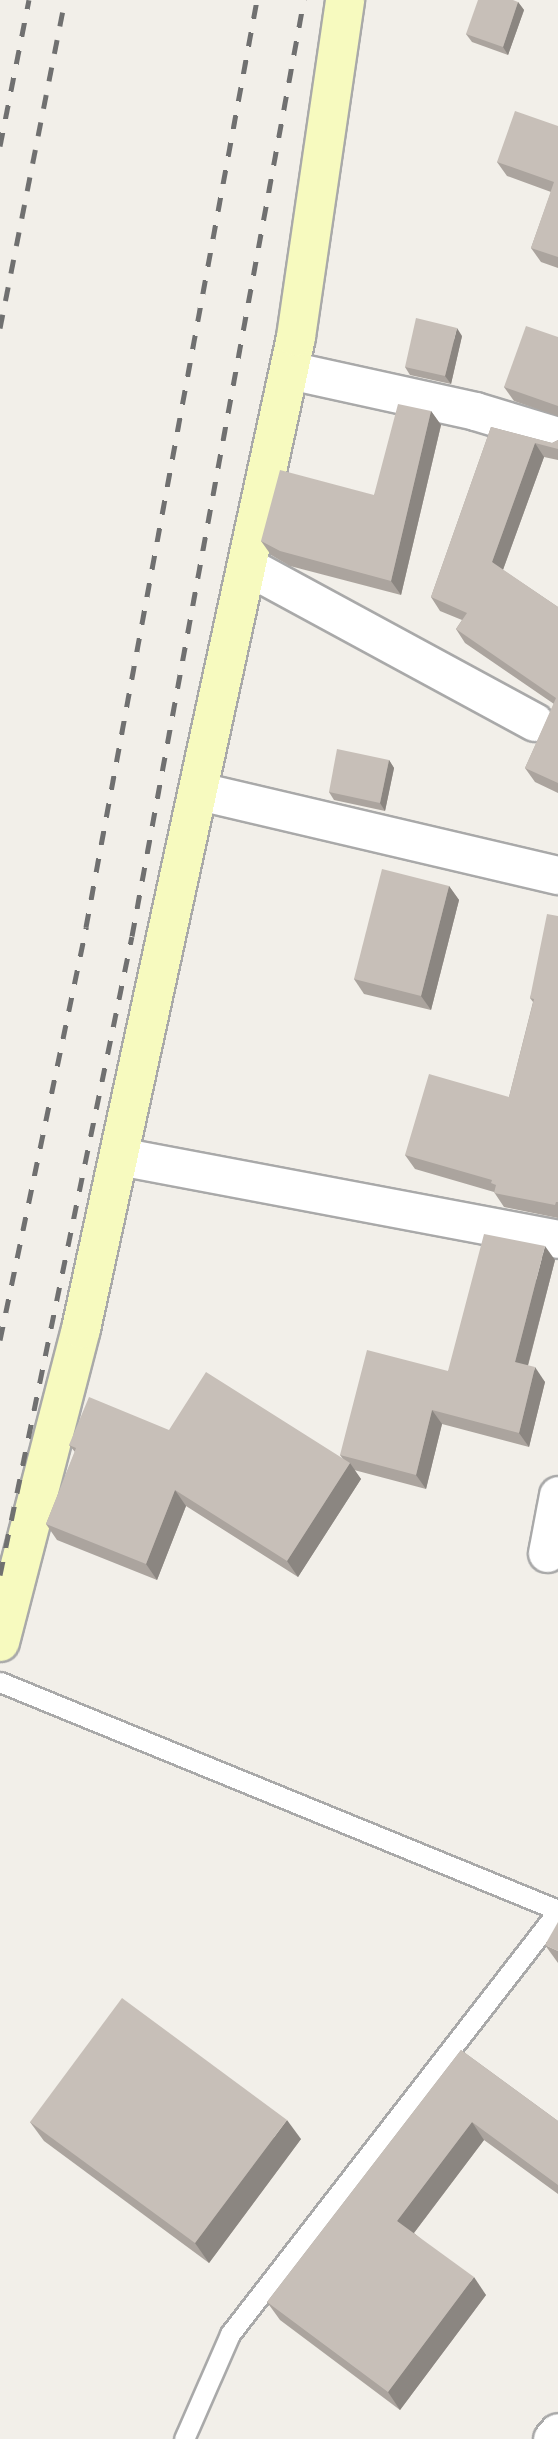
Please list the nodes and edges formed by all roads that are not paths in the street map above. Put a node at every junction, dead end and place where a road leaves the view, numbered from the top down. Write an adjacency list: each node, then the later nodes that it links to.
1 (345, 0): 2 (street)
2 (289, 370): 3 (street); 4 (street)
3 (558, 436)
4 (247, 566): 5 (street); 6 (street)
5 (534, 722)
6 (199, 791): 7 (street); 8 (street)
7 (558, 875)
8 (120, 1156): 9 (street); 12 (street)
9 (558, 1238)
10 (558, 1494): 11 (street)
11 (547, 1553)
12 (0, 1643)
13 (0, 1682): 14 (lane)
14 (558, 1911): 16 (lane)
15 (558, 2432): 17 (street)
16 (184, 2439)
17 (552, 2439)

